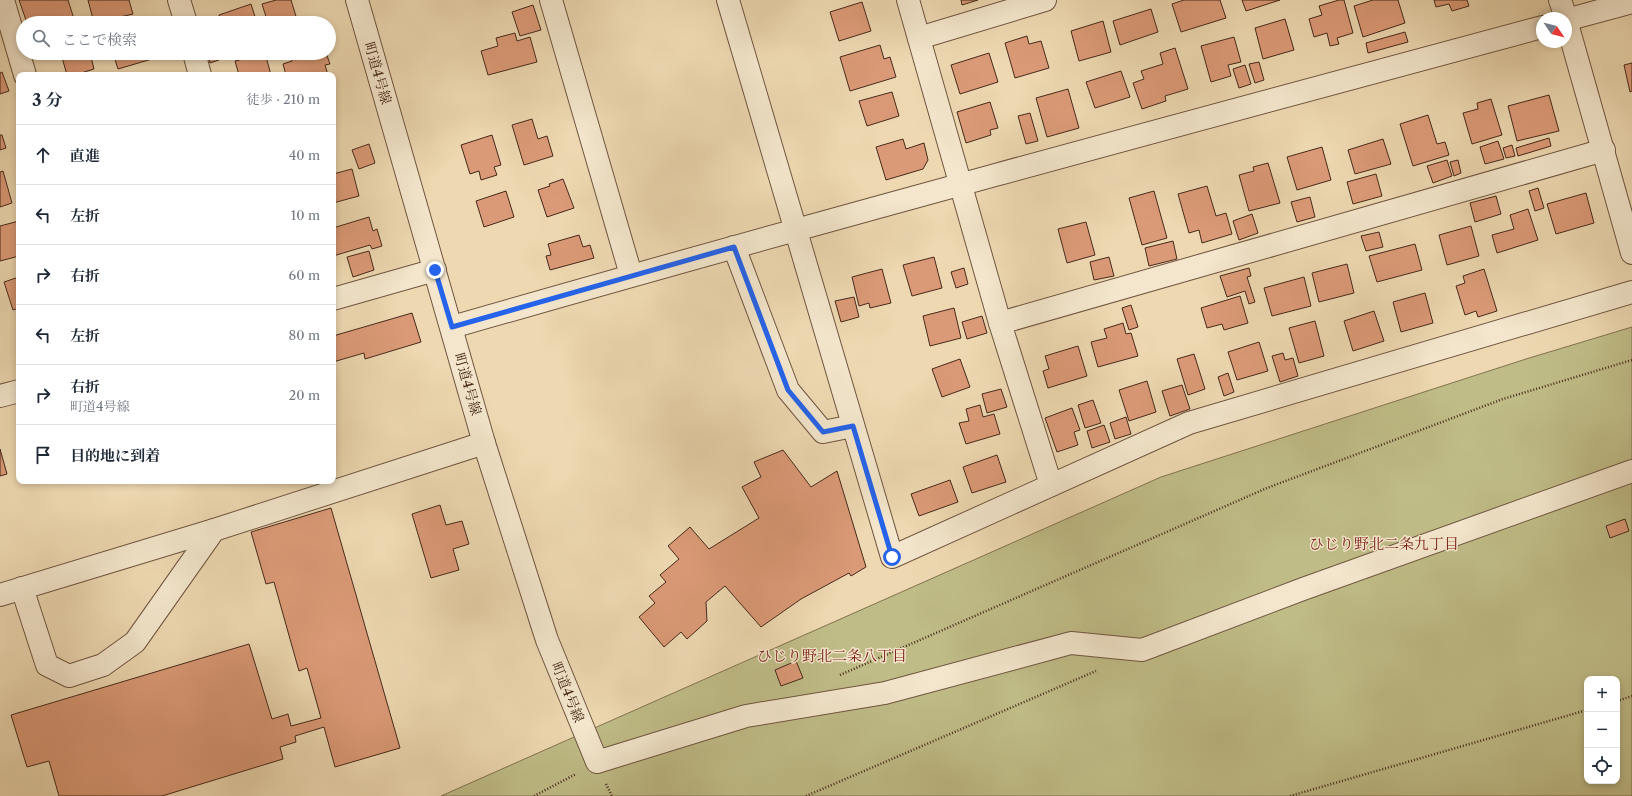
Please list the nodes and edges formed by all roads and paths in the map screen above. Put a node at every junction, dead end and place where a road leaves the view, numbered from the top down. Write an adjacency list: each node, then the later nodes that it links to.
1 (3, 0): 16 (street)
2 (179, 0): 11 (street)
3 (357, 0): 26 (street, 町道4号線)
4 (551, 0): 27 (street)
5 (728, 0): 23 (street)
6 (908, 0): 14 (street)
7 (1045, 0): 14 (street)
8 (1560, 0): 10 (street)
9 (1632, 2): 12 (street)
10 (1564, 12)
11 (184, 16)
12 (1572, 17)
13 (1536, 28): 22 (street)
14 (919, 38): 22 (street)
15 (1572, 40): 21 (street)
16 (16, 44)
17 (21, 60): 19 (street)
18 (196, 60): 20 (street)
19 (24, 72)
20 (199, 72)
21 (1604, 150): 25 (street); 30 (street)
22 (960, 184): 23 (street); 30 (street)
23 (796, 230): 24 (street); 35 (street)
24 (734, 247): 27 (street); 35 (street)
25 (1632, 253)
26 (435, 270): 29 (street); 31 (street, 町道4号線)
27 (631, 275): 31 (street)
28 (1632, 292): 38 (street)
29 (336, 298)
30 (1000, 323): 38 (street)
31 (452, 327): 36 (street, 町道4号線)
32 (1632, 360): 43 (path)
33 (16, 392): 34 (street)
34 (0, 396)
35 (853, 426): 38 (street)
36 (484, 443): 39 (street); 47 (street, 町道4号線)
37 (1632, 471): 47 (street)
38 (1051, 485)
39 (214, 530): 40 (street); 40 (street)
40 (22, 588): 41 (street)
41 (0, 595)
42 (1101, 668): 49 (path)
43 (835, 677)
44 (1632, 696): 45 (path)
45 (1620, 700)
46 (1584, 711): 50 (path)
47 (597, 762): 48 (path)
48 (534, 796)
49 (806, 796)
50 (1290, 796)

